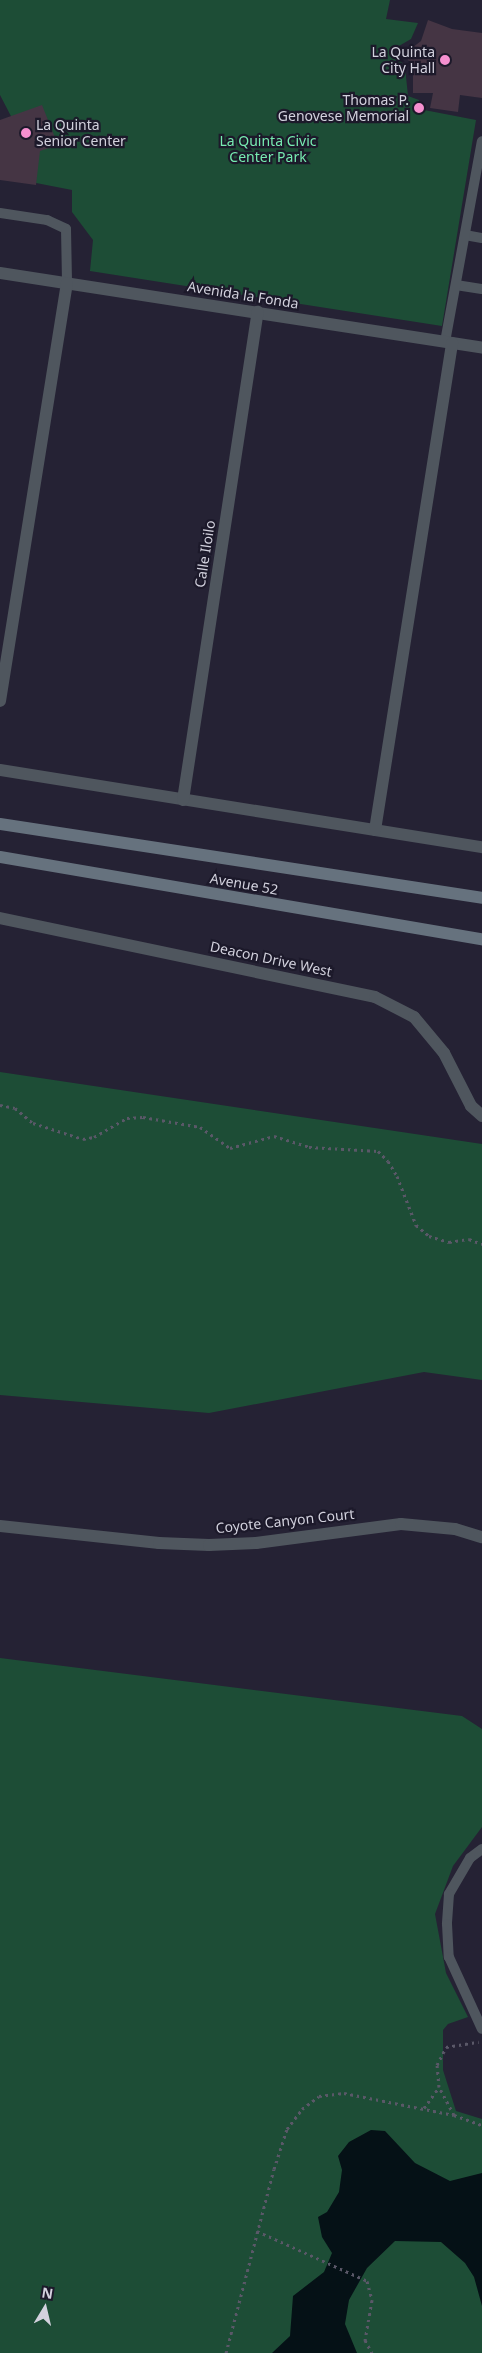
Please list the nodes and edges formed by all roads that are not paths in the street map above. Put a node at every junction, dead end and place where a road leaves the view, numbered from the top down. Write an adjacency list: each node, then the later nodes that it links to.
1 (482, 140): 2 (lane)
2 (478, 182): 4 (lane)
3 (0, 213): 7 (lane)
4 (465, 235): 5 (lane); 8 (lane)
5 (482, 238)
6 (0, 273): 7 (street, Avenida la Fonda)
7 (67, 283): 10 (street, Avenida la Fonda); 13 (street)
8 (456, 285): 9 (lane); 11 (lane)
9 (482, 289)
10 (258, 312): 11 (street, Avenida la Fonda); 15 (street, Calle Iloilo)
11 (448, 342): 12 (street, Avenida la Fonda); 17 (street)
12 (482, 348)
13 (0, 701)
14 (0, 770): 15 (street)
15 (183, 800): 17 (street)
16 (0, 824): 20 (main road, Avenue 52)
17 (375, 830): 18 (street)
18 (482, 847)
19 (0, 857): 22 (main road, Avenue 52)
20 (482, 898)
21 (0, 918): 23 (street, Deacon Drive West)
22 (482, 939)
23 (482, 1116)
24 (0, 1526): 25 (street, Coyote Canyon Court)
25 (482, 1537)
26 (482, 1849): 27 (lane)
27 (482, 2029)

